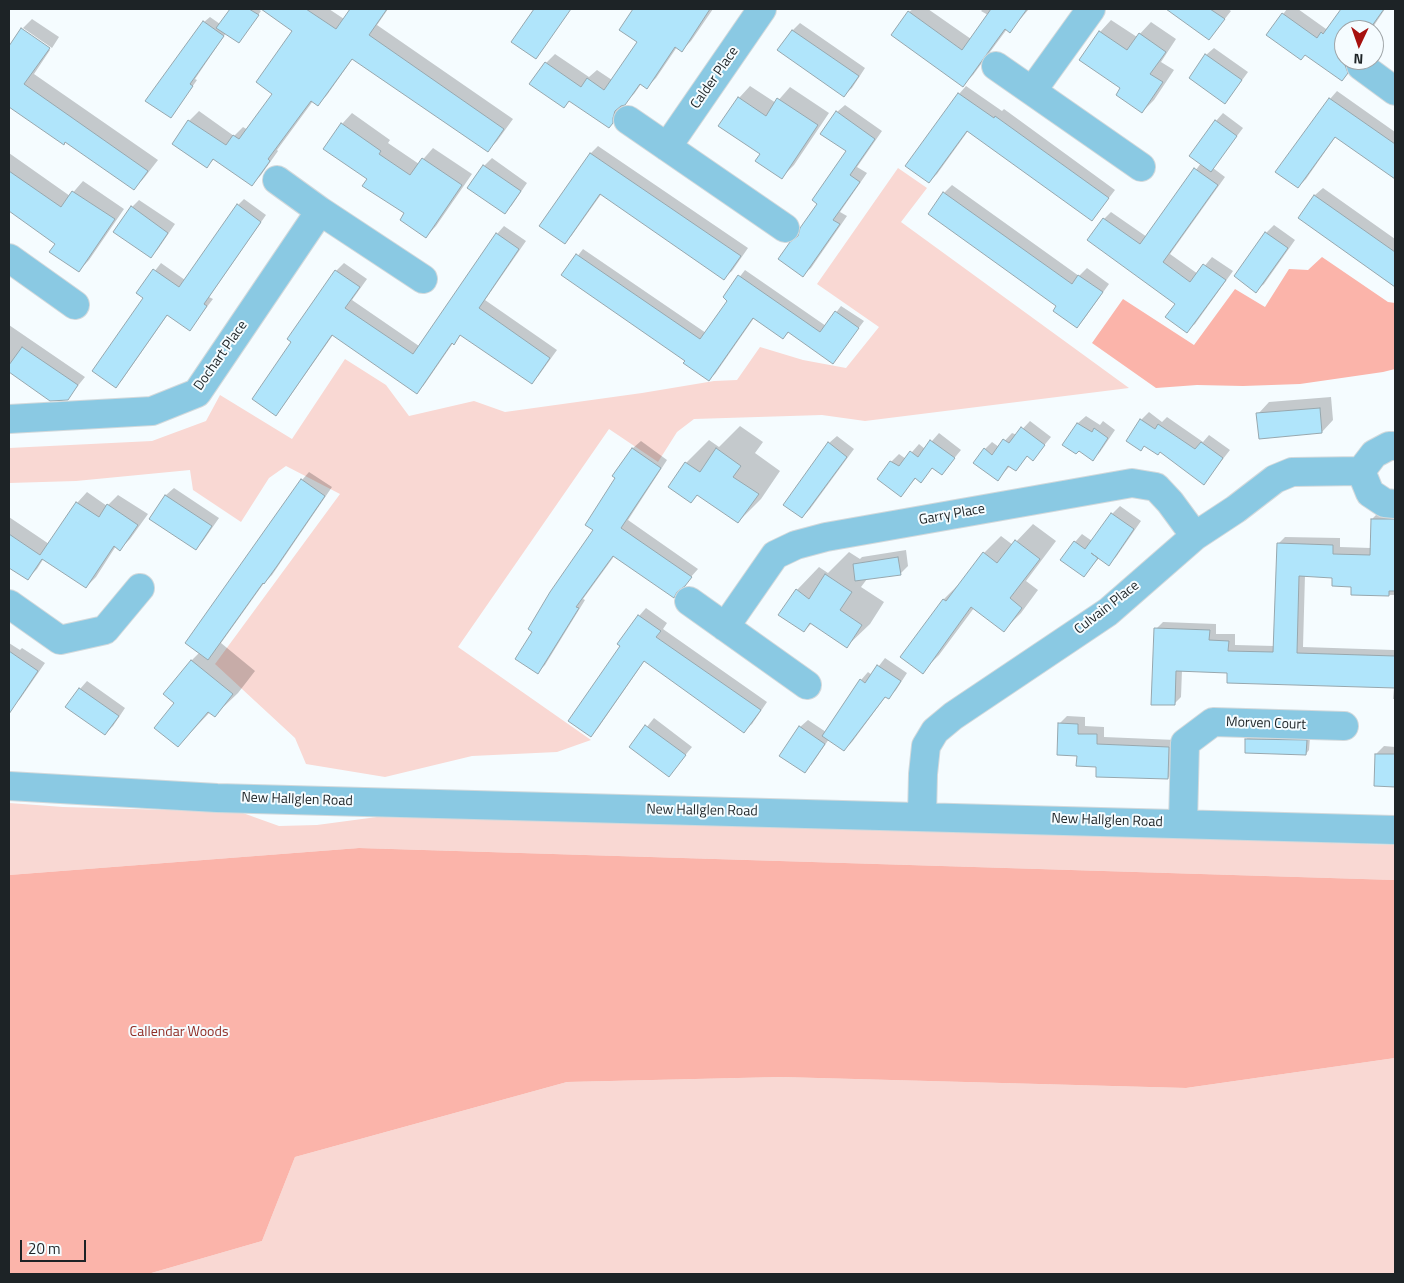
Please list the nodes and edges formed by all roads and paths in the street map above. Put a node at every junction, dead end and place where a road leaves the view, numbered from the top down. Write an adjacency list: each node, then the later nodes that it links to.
1 (762, 9): 8 (street, Calder Place)
2 (1091, 9): 5 (street)
3 (996, 66): 5 (street)
4 (1366, 70): 6 (street)
5 (1032, 91): 9 (street)
6 (1395, 91)
7 (628, 120): 8 (street)
8 (667, 147): 12 (street)
9 (1141, 168)
10 (277, 180): 11 (street)
11 (320, 211): 14 (street); 16 (street, Dochart Place)
12 (785, 228)
13 (9, 258): 15 (street)
14 (423, 279)
15 (75, 305)
16 (9, 418)
17 (1395, 446): 18 (street)
18 (1361, 472): 19 (street); 20 (street, Culvain Place)
19 (1395, 504)
20 (1195, 536): 24 (street, Garry Place); 28 (street, Culvain Place)
21 (140, 588): 23 (street)
22 (689, 601): 24 (street)
23 (9, 604)
24 (725, 627): 25 (street)
25 (807, 685)
26 (1344, 726): 29 (street, Morven Court)
27 (9, 786): 28 (street, New Hallglen Road)
28 (922, 816): 29 (street, New Hallglen Road)
29 (1183, 823): 30 (street, New Hallglen Road)
30 (1395, 830)

